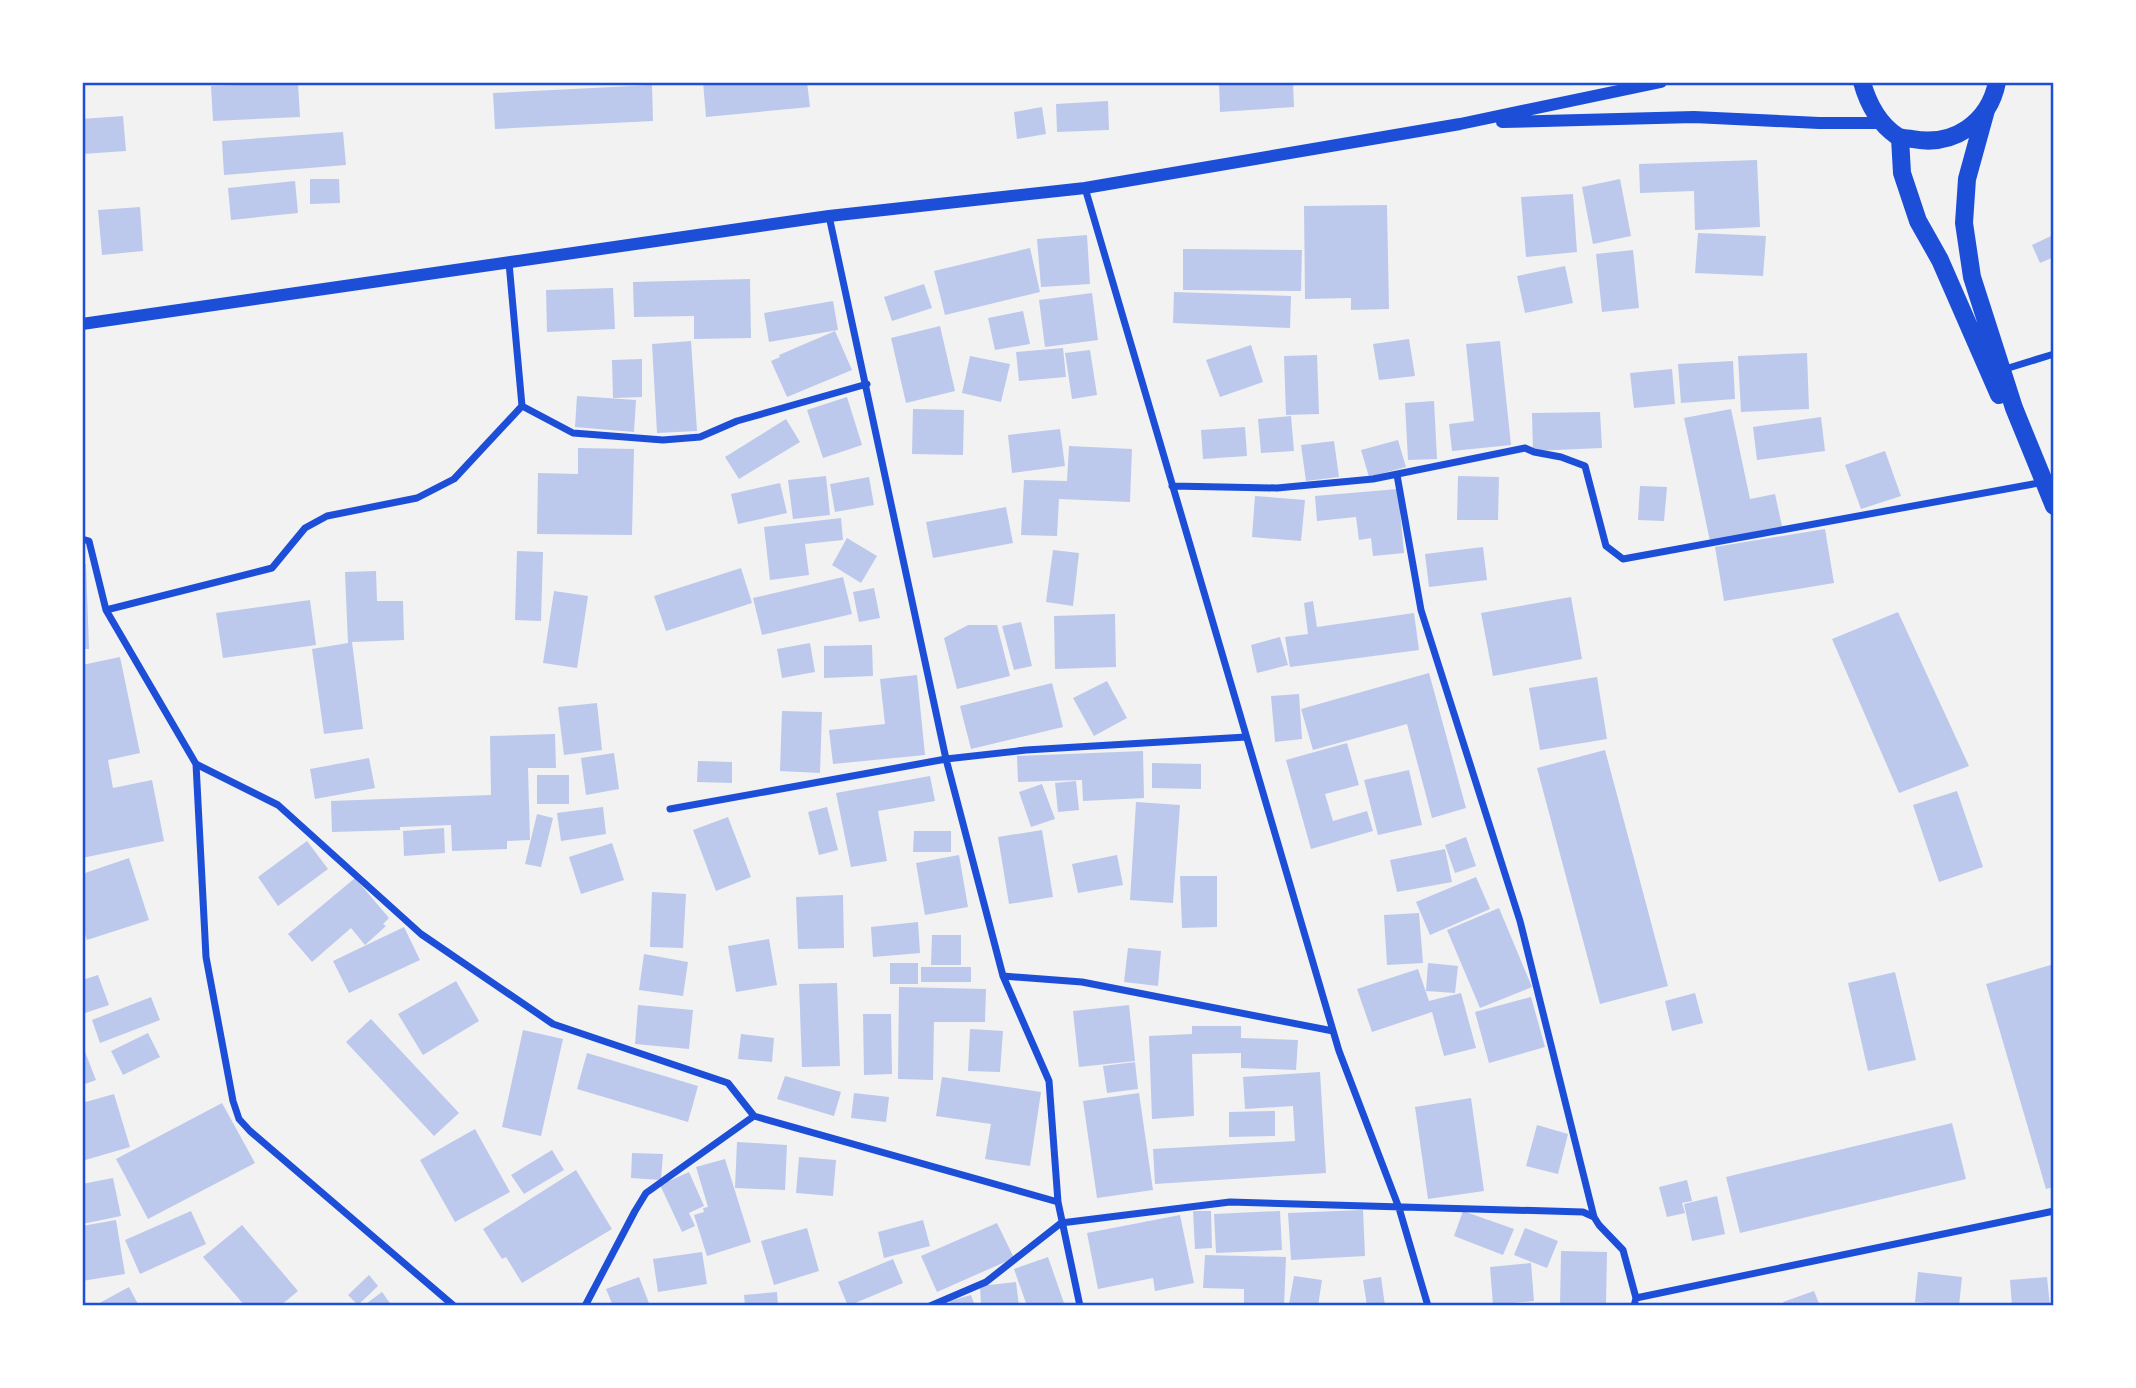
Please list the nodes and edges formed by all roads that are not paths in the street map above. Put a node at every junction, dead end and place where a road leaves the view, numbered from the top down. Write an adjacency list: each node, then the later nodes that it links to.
1 (1661, 82): 6 (street)
2 (1862, 82): 5 (main road)
3 (1997, 86): 4 (main road)
4 (1986, 110): 7 (main road); 13 (main road)
5 (1882, 123): 6 (street); 7 (main road)
6 (1460, 124): 8 (street)
7 (1900, 138): 17 (main road)
8 (1085, 188): 9 (street); 18 (street)
9 (829, 216): 10 (street); 14 (street)
10 (509, 262): 11 (street); 15 (street)
11 (82, 324)
12 (2054, 354): 13 (street)
13 (2001, 370): 17 (main road)
14 (867, 384): 15 (street); 23 (street)
15 (522, 406): 21 (street)
16 (1397, 475): 17 (street); 18 (street); 32 (street)
17 (2043, 479): 19 (main road)
18 (1172, 486): 22 (street)
19 (2054, 506)
20 (82, 539): 21 (street)
21 (106, 610): 24 (street)
22 (1246, 737): 23 (street); 27 (street)
23 (946, 760): 25 (street); 26 (street)
24 (197, 764): 28 (street); 35 (street)
25 (670, 809)
26 (1003, 976): 27 (street); 29 (street)
27 (1333, 1031): 30 (street)
28 (754, 1116): 29 (street); 36 (street)
29 (1058, 1202): 33 (street)
30 (1399, 1208): 32 (street); 33 (street); 39 (street)
31 (2054, 1211): 34 (street)
32 (1594, 1217): 34 (street)
33 (1061, 1223): 37 (street); 38 (street)
34 (1635, 1302)
35 (454, 1306)
36 (585, 1306)
37 (930, 1306)
38 (1080, 1306)
39 (1428, 1306)

